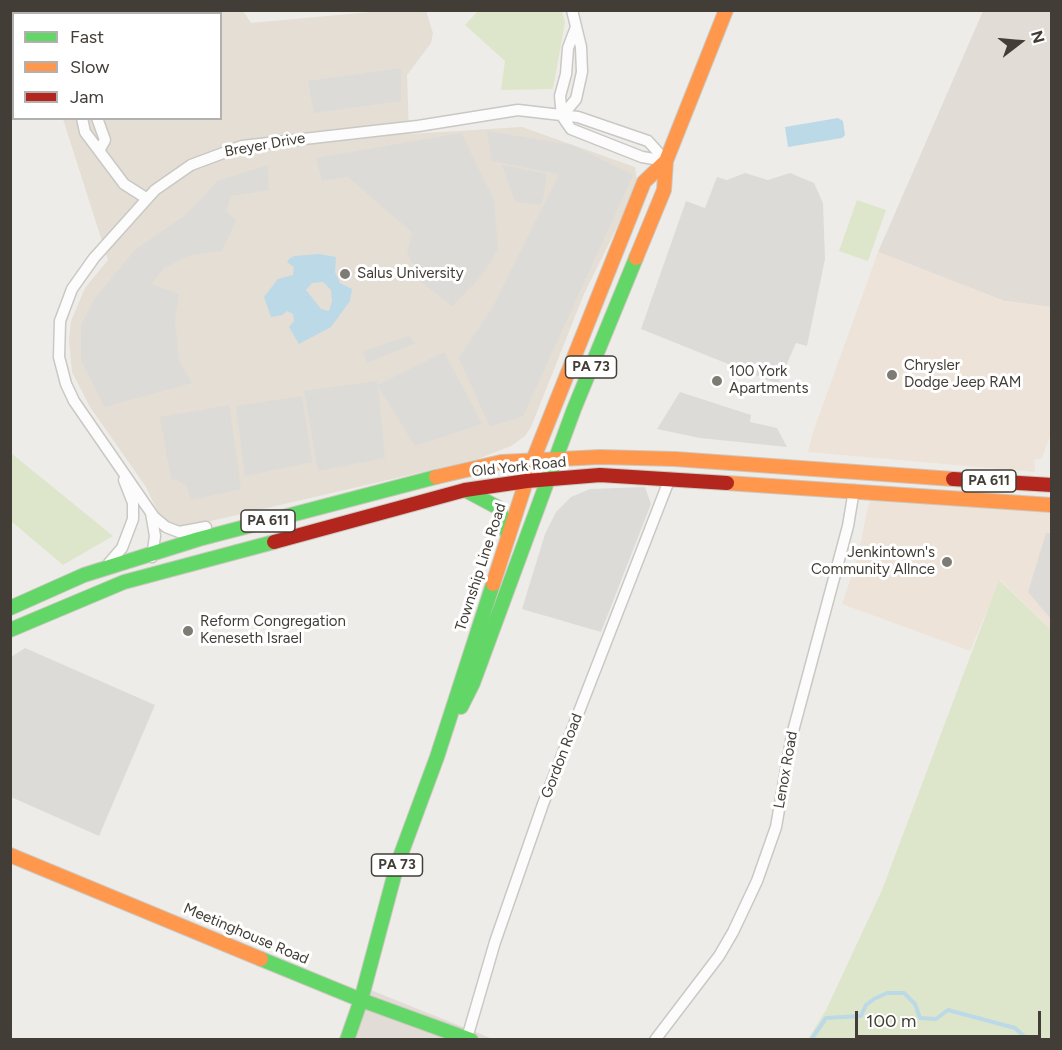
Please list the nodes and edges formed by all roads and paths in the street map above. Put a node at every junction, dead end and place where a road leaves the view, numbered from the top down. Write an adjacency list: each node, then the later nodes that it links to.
1 (572, 10): 3 (street)
2 (726, 10): 8 (main road, Township Line Road / PA 73)
3 (576, 27): 4 (street); 4 (street)
4 (562, 116): 8 (street); 8 (street, Breyer Drive); 9 (street, Breyer Drive)
5 (82, 120): 7 (street)
6 (98, 120): 7 (street)
7 (100, 149): 9 (street)
8 (666, 161): 10 (main road, Township Line Road / PA 73); 11 (main road, Township Line Road / PA 73)
9 (146, 198): 12 (street, Breyer Drive)
10 (556, 459): 11 (main road, Old York Road / PA 611); 13 (main road, Old York Road / PA 611); 15 (main road, Township Line Road / PA 73)
11 (532, 460): 16 (main road, Township Line Road / PA 73); 22 (main road, Old York Road / PA 611)
12 (117, 463): 24 (street, Breyer Drive); 27 (street, Breyer Drive)
13 (856, 474): 17 (main road, Old York Road / PA 611); 20 (street, Lenox Road)
14 (670, 478): 15 (main road, Old York Road / PA 611); 20 (main road, Old York Road / PA 611); 34 (street, Gordon Road)
15 (547, 480): 16 (main road, Old York Road / PA 611); 31 (main road, Township Line Road / PA 73)
16 (527, 481): 19 (main road, Old York Road / PA 611); 25 (main road, Township Line Road / PA 73)
17 (1022, 483): 18 (main road, Old York Road / PA 611); 21 (main road)
18 (1052, 485)
19 (465, 489): 25 (main road); 28 (main road, Old York Road / PA 611)
20 (853, 494): 21 (main road, Old York Road / PA 611); 36 (street, Lenox Road)
21 (1018, 503): 23 (main road, Old York Road / PA 611)
22 (330, 504): 24 (street, Breyer Drive); 26 (main road, Old York Road / PA 611)
23 (1052, 505)
24 (150, 512): 26 (street, Breyer Drive)
25 (508, 537): 31 (main road, Township Line Road / PA 73)
26 (153, 554): 27 (main road, Old York Road / PA 611); 28 (street)
27 (101, 570): 29 (main road, Old York Road / PA 611)
28 (124, 582): 30 (main road, Old York Road / PA 611)
29 (10, 608)
30 (10, 630)
31 (436, 758): 33 (main road, Township Line Road / PA 73)
32 (10, 855): 33 (main road, Meetinghouse Road)
33 (361, 1000): 34 (main road, Meetinghouse Road); 35 (main road, Township Line Road / PA 73)
34 (469, 1039)
35 (346, 1040)
36 (655, 1040)

